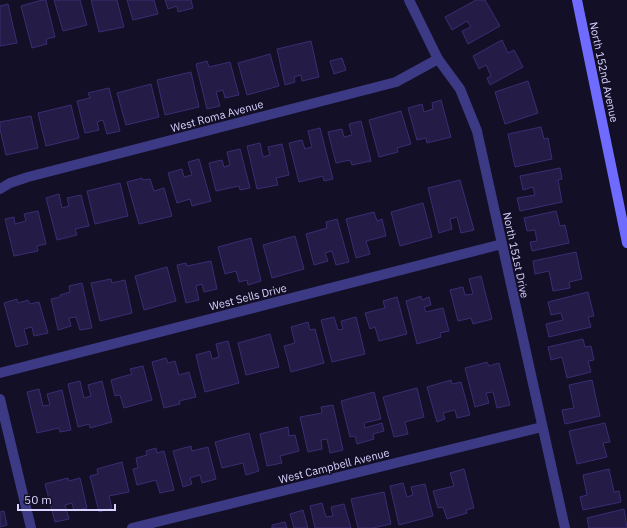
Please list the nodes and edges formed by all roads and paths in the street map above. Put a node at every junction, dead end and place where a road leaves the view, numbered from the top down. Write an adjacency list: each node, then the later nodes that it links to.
1 (409, 0): 3 (street, North 151st Drive)
2 (576, 0): 5 (street, North 152nd Avenue)
3 (438, 59): 4 (street, West Roma Avenue); 6 (street, North 151st Drive)
4 (0, 189)
5 (627, 243)
6 (502, 244): 7 (street, West Sells Drive); 9 (street, North 151st Drive)
7 (0, 373)
8 (0, 399): 10 (street)
9 (542, 426): 11 (street, West Campbell Avenue); 12 (street, North 151st Drive)
10 (31, 528)
11 (132, 528)
12 (565, 528)

